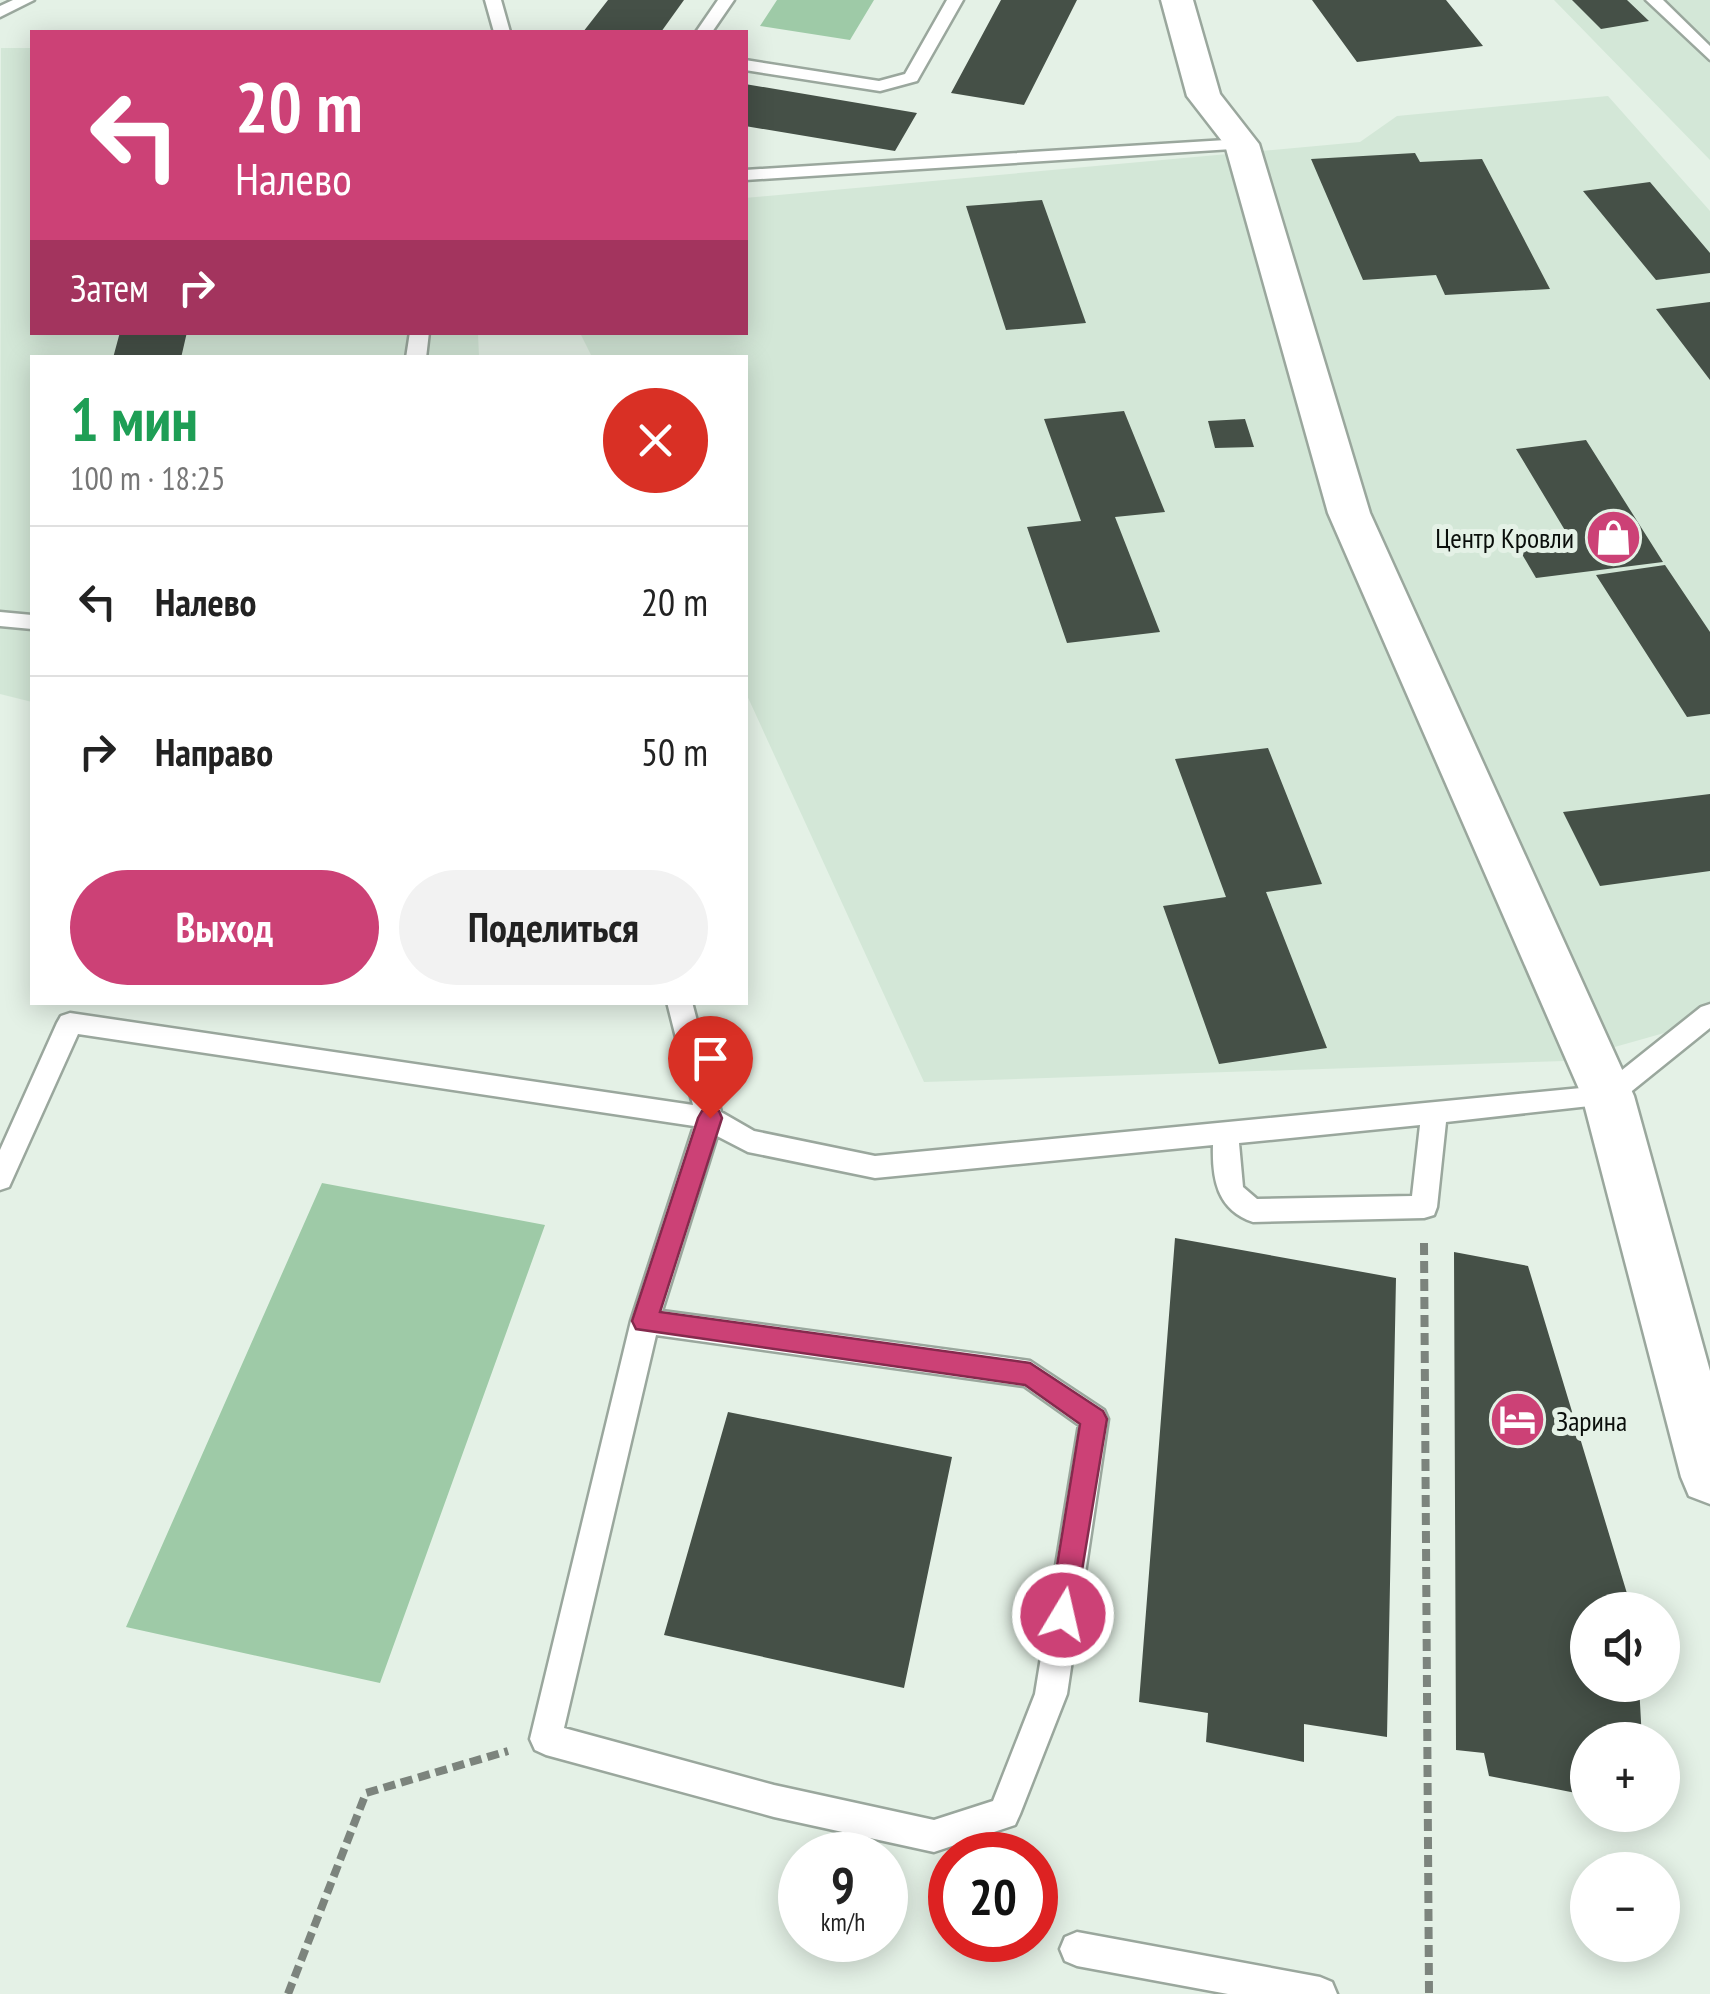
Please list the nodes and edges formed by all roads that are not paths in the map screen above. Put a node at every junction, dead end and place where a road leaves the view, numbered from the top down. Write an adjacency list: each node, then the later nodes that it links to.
1 (26, 0): 7 (lane)
2 (493, 0): 8 (lane)
3 (726, 0): 9 (lane)
4 (955, 0): 11 (lane)
5 (1176, 0): 12 (street)
6 (1654, 0): 10 (lane)
7 (0, 12)
8 (501, 30)
9 (705, 30)
10 (1710, 55)
11 (748, 65)
12 (1242, 144): 13 (lane); 18 (street)
13 (748, 174)
14 (0, 619): 15 (lane)
15 (30, 622)
16 (680, 1005): 20 (lane)
17 (1710, 1014): 18 (lane)
18 (1608, 1096): 19 (lane); 24 (street)
19 (1434, 1113): 21 (lane); 21 (lane)
20 (710, 1118): 21 (lane); 22 (lane); 23 (lane)
21 (1226, 1132)
22 (0, 1179)
23 (645, 1321): 23 (lane)
24 (1710, 1477)
25 (1077, 1948): 26 (lane)
26 (1320, 1994)

